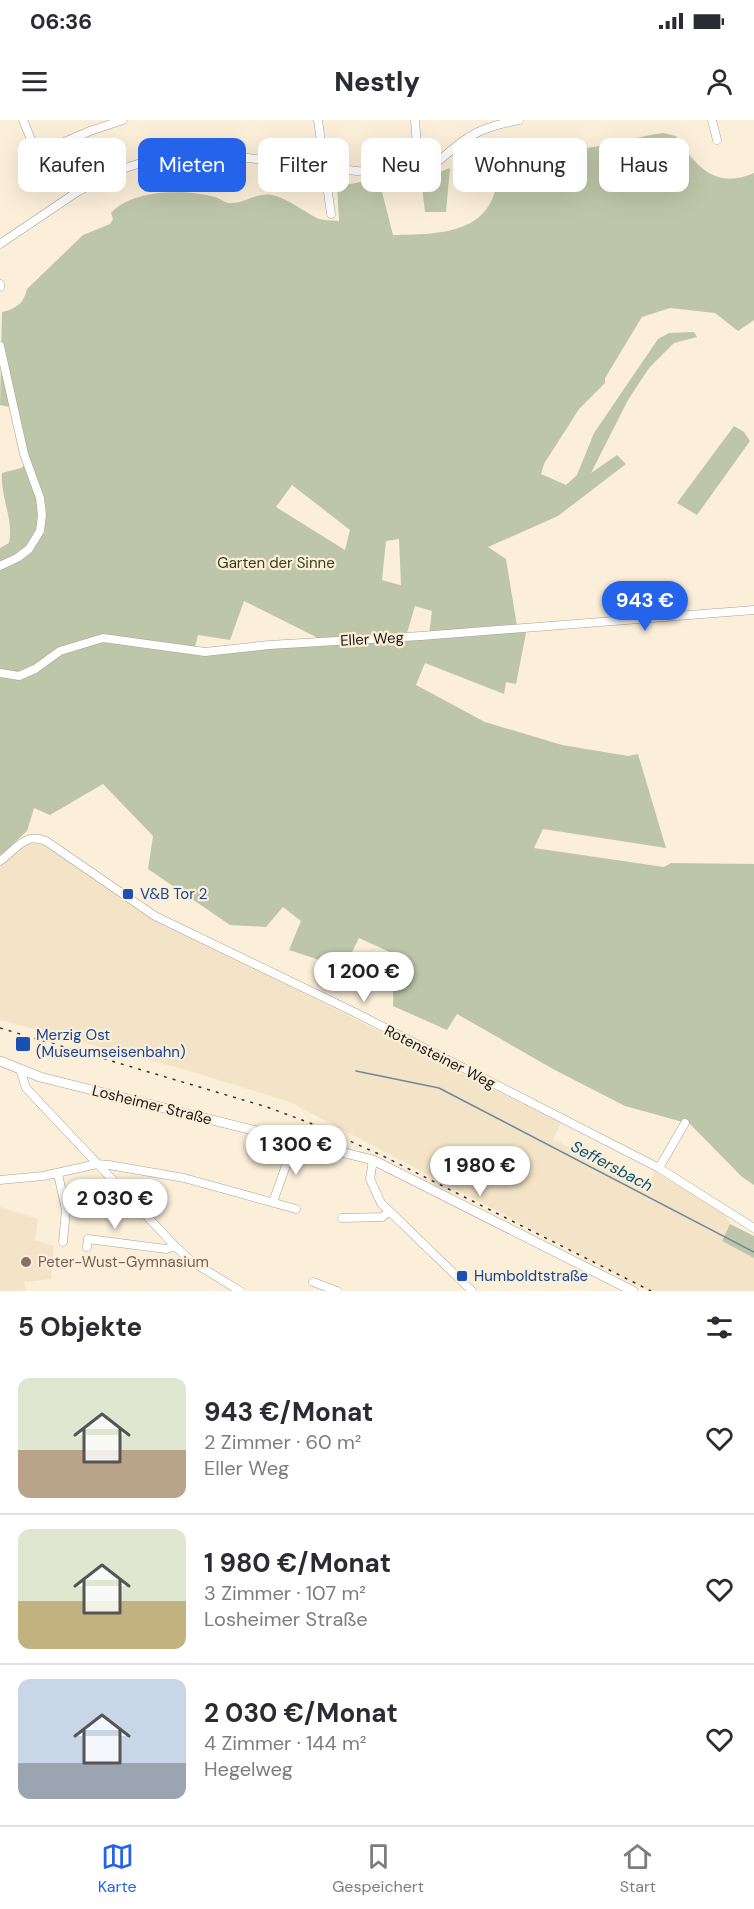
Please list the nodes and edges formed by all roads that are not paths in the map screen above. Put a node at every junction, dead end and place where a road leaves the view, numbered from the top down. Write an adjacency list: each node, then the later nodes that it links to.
1 (23, 120): 2 (street)
2 (123, 120)
3 (318, 120): 7 (street)
4 (415, 120): 8 (street)
5 (519, 120): 11 (street)
6 (711, 120): 9 (street)
7 (321, 138)
8 (416, 138)
9 (717, 140)
10 (258, 159): 14 (street)
11 (441, 160)
12 (328, 192): 13 (street)
13 (331, 214)
14 (0, 244)
15 (0, 346): 16 (street)
16 (0, 566)
17 (754, 610): 18 (street, Eller Weg)
18 (0, 673)
19 (0, 861): 26 (street, Rotensteiner Weg)
20 (0, 1061): 21 (main road, Losheimer Straße)
21 (21, 1072): 23 (main road, Losheimer Straße); 25 (street)
22 (685, 1123): 26 (street)
23 (295, 1140): 24 (main road, Losheimer Straße); 29 (street)
24 (373, 1160): 31 (street); 41 (main road, Losheimer Straße)
25 (97, 1164): 27 (street); 29 (street); 35 (street)
26 (658, 1168): 33 (street, Rotensteiner Weg)
27 (58, 1173): 28 (street); 34 (street)
28 (0, 1180)
29 (273, 1202): 30 (street)
30 (296, 1209)
31 (389, 1212): 32 (street); 40 (street)
32 (342, 1218)
33 (754, 1228)
34 (63, 1242)
35 (175, 1246): 36 (street); 38 (street)
36 (87, 1247)
37 (313, 1282): 39 (street)
38 (240, 1291)
39 (337, 1291)
40 (472, 1291)
41 (633, 1291)

